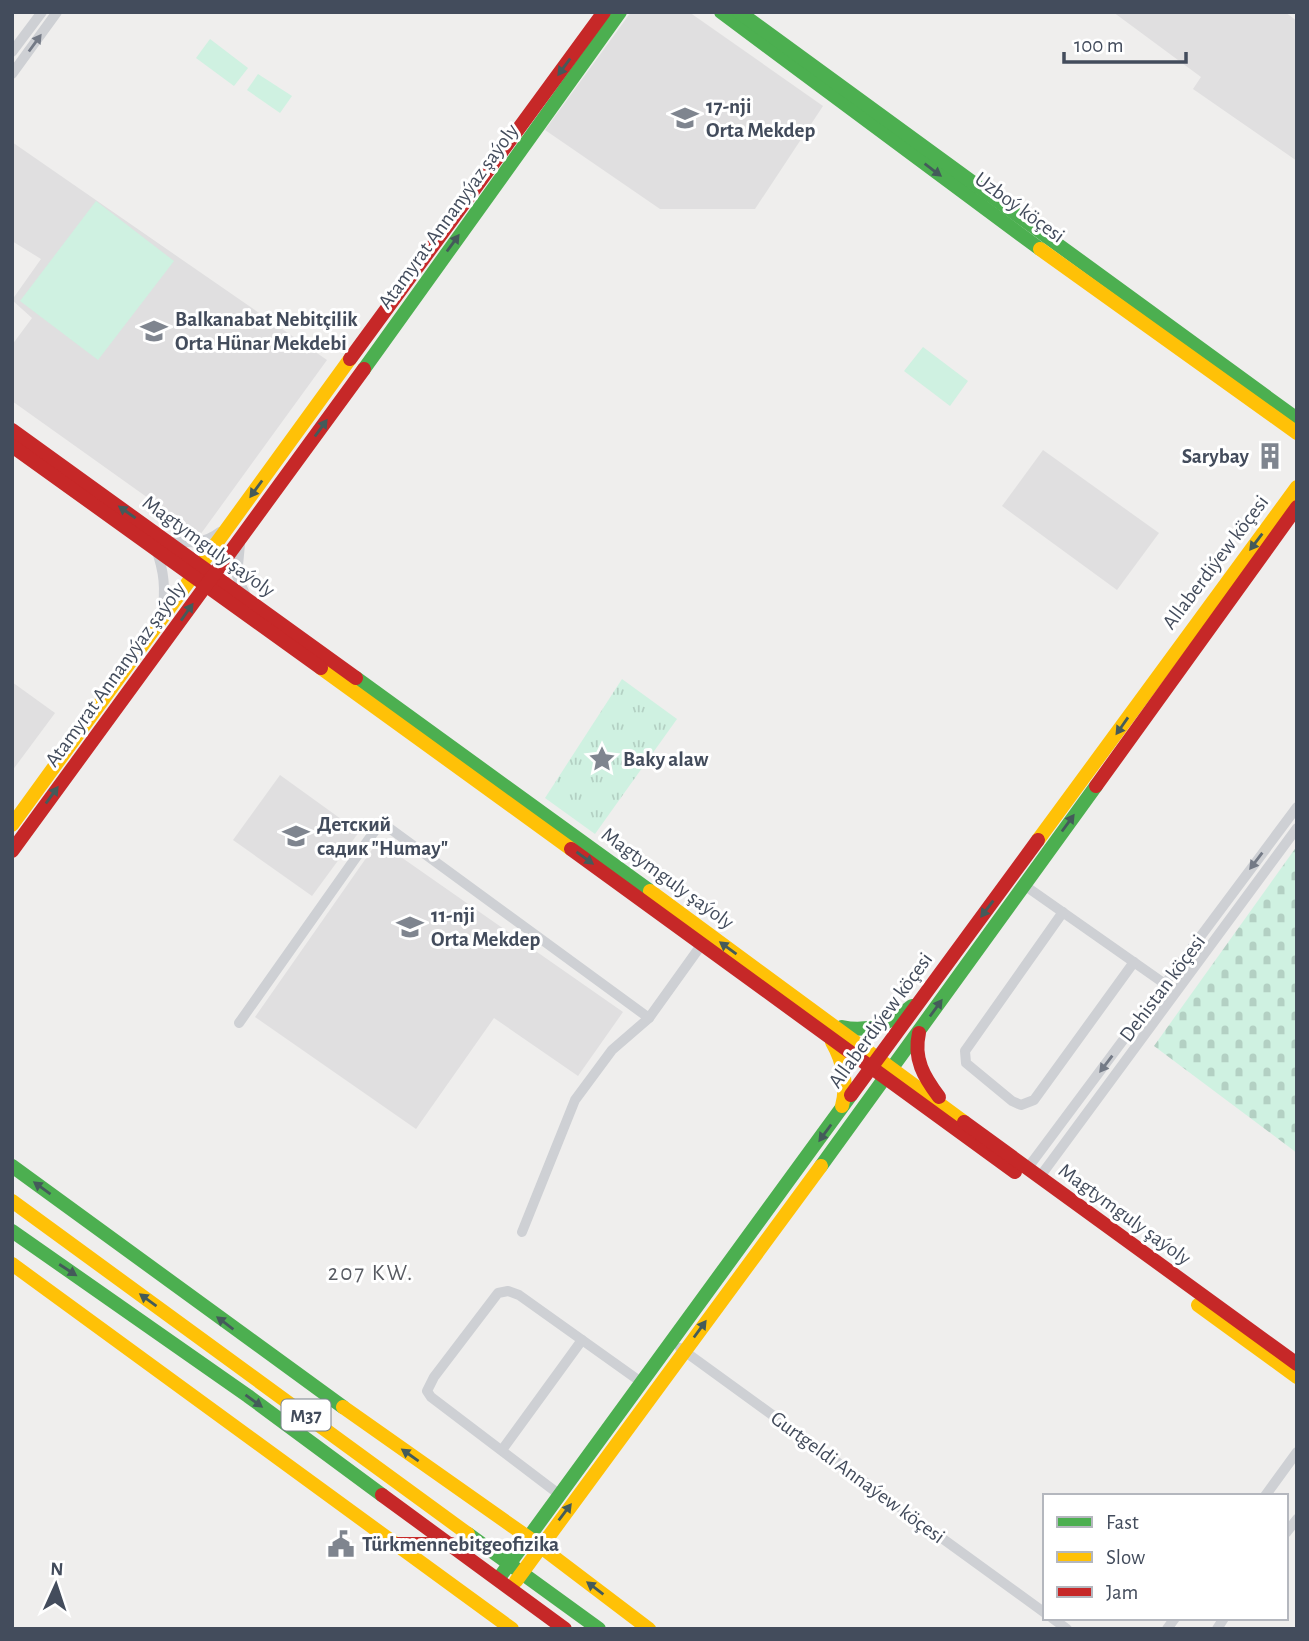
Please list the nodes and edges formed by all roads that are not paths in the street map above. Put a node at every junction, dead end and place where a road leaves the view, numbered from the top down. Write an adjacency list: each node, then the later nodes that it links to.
1 (42, 12): 7 (street)
2 (57, 12): 8 (street, one-way to 2)
3 (604, 12): 15 (main road, Atamyrat Annanyýaz şaýoly, one-way to 15)
4 (620, 12): 16 (main road, Atamyrat Annanyýaz şaýoly, one-way to 4)
5 (721, 12): 11 (main road, Uzboý köçesi, one-way to 11)
6 (739, 12): 9 (main road, Uzboý köçesi)
7 (12, 52)
8 (12, 74)
9 (1297, 419)
10 (12, 430): 17 (main road, Magtymguly şaýoly, one-way to 10)
11 (1297, 433)
12 (12, 446): 17 (main road, Magtymguly şaýoly)
13 (1297, 487): 30 (main road, Allaberdiýew köçesi, one-way to 30)
14 (1297, 507): 26 (main road, Allaberdiýew köçesi, one-way to 14)
15 (231, 523): 17 (street); 18 (main road, Atamyrat Annanyýaz şaýoly)
16 (243, 535): 19 (main road, Atamyrat Annanyýaz şaýoly); 20 (street)
17 (161, 544): 18 (main road, Magtymguly şaýoly); 21 (street)
18 (197, 569): 19 (main road, Magtymguly şaýoly); 21 (main road, Atamyrat Annanyýaz şaýoly)
19 (210, 579): 20 (main road, Magtymguly şaýoly); 25 (main road, Atamyrat Annanyýaz şaýoly, one-way to 19); 28 (main road, Magtymguly şaýoly, one-way to 28)
20 (248, 600): 33 (main road, Magtymguly şaýoly, one-way to 20)
21 (162, 617): 23 (main road, Atamyrat Annanyýaz şaýoly)
22 (1297, 807): 31 (street, Dehistan köçesi, one-way to 31)
23 (12, 825)
24 (1297, 828): 42 (street, Dehistan köçesi)
25 (12, 850)
26 (1024, 885): 27 (street); 35 (main road, Allaberdiýew köçesi, one-way to 26)
27 (1063, 912): 29 (street); 29 (street)
28 (702, 944): 32 (street); 36 (main road, Magtymguly şaýoly)
29 (1134, 962): 31 (street)
30 (934, 982): 33 (main road); 37 (main road, Allaberdiýew köçesi)
31 (1165, 984): 42 (street, Dehistan köçesi, one-way to 42)
32 (649, 1018): 34 (street); 45 (street)
33 (822, 1019): 37 (main road, Magtymguly şaýoly)
34 (239, 1023)
35 (921, 1028): 38 (main road, Allaberdiýew köçesi); 40 (main road)
36 (827, 1035): 37 (main road, Magtymguly şaýoly); 39 (main road)
37 (876, 1063): 38 (main road, Magtymguly şaýoly); 39 (main road, Allaberdiýew köçesi)
38 (889, 1073): 40 (main road, Magtymguly şaýoly); 51 (main road, Allaberdiýew köçesi, one-way to 38); 53 (main road, Magtymguly şaýoly)
39 (841, 1111): 50 (main road, Allaberdiýew köçesi, one-way to 50)
40 (957, 1116): 42 (main road, Magtymguly şaýoly)
41 (12, 1166): 59 (main road, one-way to 41)
42 (1033, 1174): 52 (main road, Magtymguly şaýoly)
43 (12, 1201): 62 (main road, M37 / M37, one-way to 43)
44 (12, 1231): 47 (main road, M37 / M37)
45 (522, 1232)
46 (12, 1245): 47 (main road)
47 (35, 1248): 61 (main road, M37 / M37, one-way to 61)
48 (12, 1264): 60 (main road)
49 (582, 1340): 54 (street); 55 (street); 55 (street)
50 (671, 1342): 51 (street, Gurtgeldi Annaýew köçesi); 54 (main road, Allaberdiýew köçesi)
51 (684, 1351): 59 (main road, Allaberdiýew köçesi, one-way to 51); 65 (street, Gurtgeldi Annaýew köçesi)
52 (1297, 1364)
53 (1297, 1377)
54 (641, 1382): 58 (main road, Allaberdiýew köçesi)
55 (502, 1450): 58 (street)
56 (1297, 1452): 57 (street)
57 (1266, 1494)
58 (560, 1495): 59 (main road, Allaberdiýew köçesi)
59 (534, 1542): 62 (main road, Allaberdiýew köçesi); 69 (main road, one-way to 59)
60 (398, 1544): 61 (main road); 66 (main road)
61 (452, 1544): 63 (main road, M37 / M37)
62 (516, 1568): 63 (main road, Allaberdiýew köçesi); 64 (main road, Allaberdiýew köçesi); 68 (main road, M37 / M37)
63 (499, 1578): 64 (main road, M37 / M37)
64 (511, 1588): 67 (main road, M37 / M37)
65 (1043, 1612)
66 (512, 1629)
67 (565, 1629)
68 (599, 1629)
69 (649, 1629)

